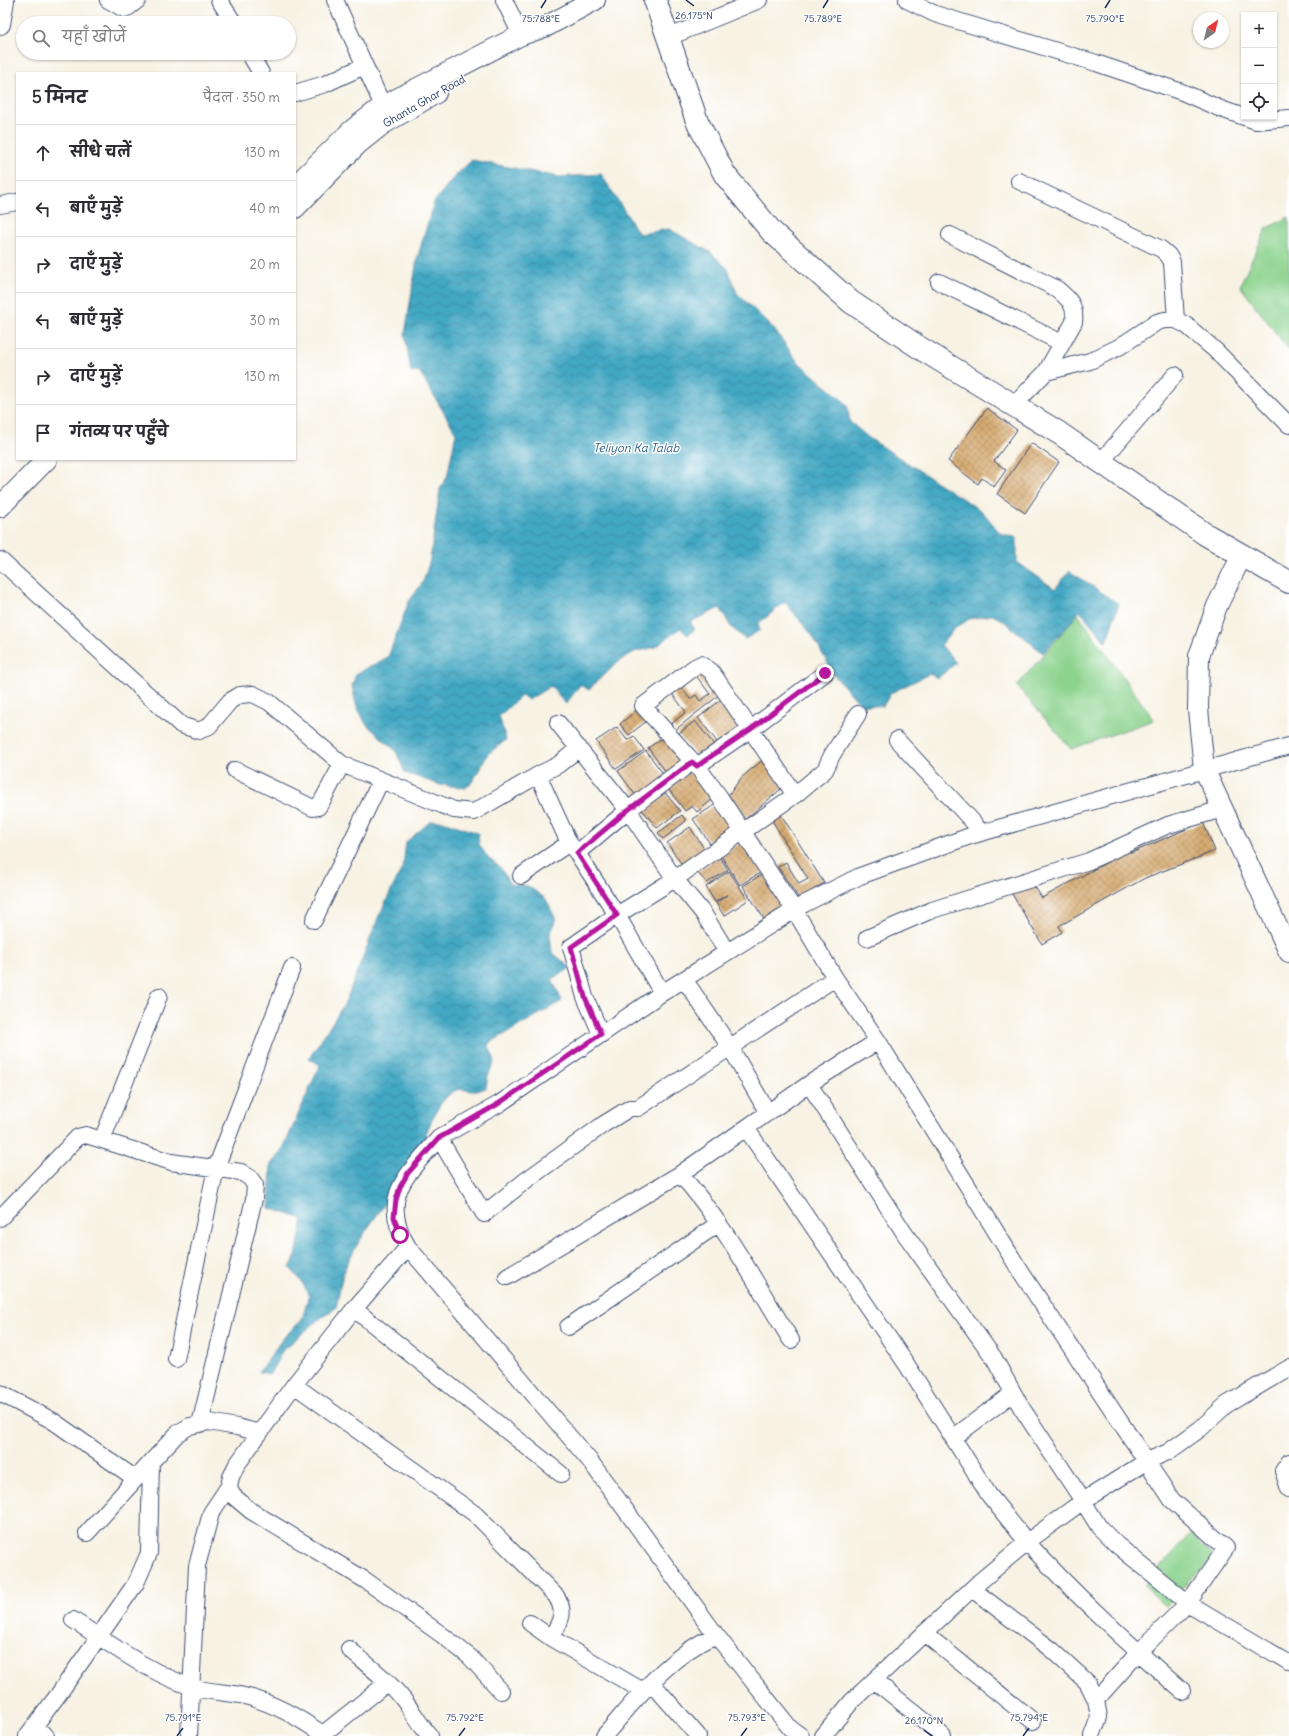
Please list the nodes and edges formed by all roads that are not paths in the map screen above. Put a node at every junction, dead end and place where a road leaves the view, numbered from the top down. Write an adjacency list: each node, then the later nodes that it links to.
1 (108, 0): 2 (street)
2 (138, 0)
3 (219, 0): 12 (street)
4 (335, 0): 17 (street)
5 (504, 0): 14 (street)
6 (595, 0): 13 (street, Ghanta Ghar Road)
7 (638, 0): 8 (main road)
8 (648, 0)
9 (655, 0): 15 (main road)
10 (759, 0): 15 (street)
11 (907, 0): 21 (street)
12 (229, 16)
13 (547, 26): 14 (street, Ghanta Ghar Road); 30 (street, Ghanta Ghar Road)
14 (521, 35): 20 (street, Ghanta Ghar Road)
15 (667, 38): 37 (main road)
16 (253, 60): 18 (street)
17 (364, 66): 19 (street); 20 (street)
18 (260, 72)
19 (296, 93)
20 (382, 106): 27 (street, Ghanta Ghar Road)
21 (1241, 116)
22 (1289, 118): 23 (street)
23 (1277, 119)
24 (1253, 120): 25 (street)
25 (1267, 120)
26 (1018, 181): 33 (street)
27 (296, 185)
28 (16, 202): 29 (street)
29 (0, 205)
30 (296, 207)
31 (950, 235): 34 (street)
32 (939, 282): 34 (street)
33 (1176, 320): 35 (street); 38 (street)
34 (1062, 343): 35 (street)
35 (1046, 372): 37 (street)
36 (1175, 375): 41 (street)
37 (1013, 406): 41 (main road)
38 (1289, 426)
39 (28, 460): 42 (street)
40 (46, 460): 43 (street)
41 (1100, 463): 44 (main road)
42 (0, 489)
43 (0, 507)
44 (1242, 555): 46 (main road); 56 (street)
45 (0, 560): 54 (street)
46 (1289, 582)
47 (825, 673): 50 (street)
48 (858, 714): 60 (street)
49 (558, 723): 53 (street)
50 (751, 729): 55 (street); 55 (street); 60 (street)
51 (897, 740): 64 (street)
52 (1289, 746): 56 (street)
53 (579, 748): 58 (street); 62 (street)
54 (342, 764): 57 (street); 59 (street)
55 (695, 764): 62 (street); 63 (street)
56 (1204, 769): 61 (street); 64 (street)
57 (235, 770)
58 (538, 775): 59 (street); 65 (street)
59 (381, 780): 70 (street)
60 (795, 795): 63 (street)
61 (1222, 809): 71 (street); 73 (street)
62 (628, 810): 65 (street); 67 (street)
63 (743, 832): 67 (street); 68 (street)
64 (981, 833): 68 (street)
65 (573, 848): 66 (street); 69 (street)
66 (521, 876)
67 (675, 879): 69 (street); 72 (street)
68 (795, 911): 72 (street); 75 (street)
69 (617, 915): 77 (street); 79 (street)
70 (314, 920)
71 (867, 938)
72 (727, 952): 76 (street)
73 (1289, 952)
74 (292, 968): 87 (street)
75 (835, 978): 80 (street); 81 (street)
76 (684, 979): 77 (street); 81 (street)
77 (662, 993): 79 (street)
78 (159, 996): 86 (street)
79 (601, 1034): 85 (street)
80 (878, 1041): 82 (street); 104 (street)
81 (730, 1047): 83 (street); 85 (street)
82 (809, 1084): 83 (street); 100 (street)
83 (768, 1113): 84 (street)
84 (746, 1128): 88 (street); 103 (street)
85 (439, 1138): 91 (street)
86 (102, 1140): 87 (street); 89 (street)
87 (216, 1168): 96 (street); 101 (street)
88 (680, 1174): 90 (street); 92 (street)
89 (0, 1218)
90 (718, 1224): 94 (street); 95 (street)
91 (408, 1247): 93 (street); 119 (street)
92 (507, 1277)
93 (354, 1310): 98 (street); 107 (street)
94 (568, 1327)
95 (791, 1340)
96 (176, 1359)
97 (1289, 1368): 104 (street)
98 (294, 1385): 102 (street); 121 (street)
99 (0, 1393): 108 (street)
100 (1013, 1393): 103 (street); 111 (street)
101 (200, 1424): 102 (street); 105 (street)
102 (248, 1430): 109 (street)
103 (953, 1438): 113 (street)
104 (1147, 1461): 111 (street); 115 (street)
105 (151, 1462): 108 (street); 120 (street)
106 (1289, 1462): 110 (street)
107 (561, 1474)
108 (136, 1479): 112 (street)
109 (229, 1486): 128 (street); 129 (street)
110 (1289, 1489)
111 (1083, 1501): 113 (street); 115 (street)
112 (87, 1533)
113 (1027, 1542): 114 (street); 123 (street)
114 (972, 1589): 118 (street); 131 (street)
115 (1188, 1603): 123 (street); 124 (street)
116 (73, 1620): 120 (street)
117 (530, 1624): 121 (street)
118 (924, 1634): 125 (street); 132 (street)
119 (716, 1635): 127 (street); 140 (street)
120 (98, 1637): 128 (street); 134 (street)
121 (551, 1638): 127 (street)
122 (349, 1648): 126 (street)
123 (1138, 1652): 130 (street); 131 (street)
124 (1289, 1663)
125 (874, 1680): 141 (street); 142 (street)
126 (387, 1683): 135 (street); 137 (street)
127 (647, 1687): 138 (street); 139 (street)
128 (197, 1689): 133 (street); 136 (street)
129 (501, 1691)
130 (1182, 1691)
131 (1096, 1700): 143 (street)
132 (1033, 1721)
133 (306, 1730): 135 (street)
134 (35, 1733)
135 (324, 1735)
136 (189, 1736)
137 (430, 1736)
138 (604, 1736)
139 (698, 1736)
140 (800, 1736)
141 (823, 1736)
142 (943, 1736)
143 (1092, 1736)

